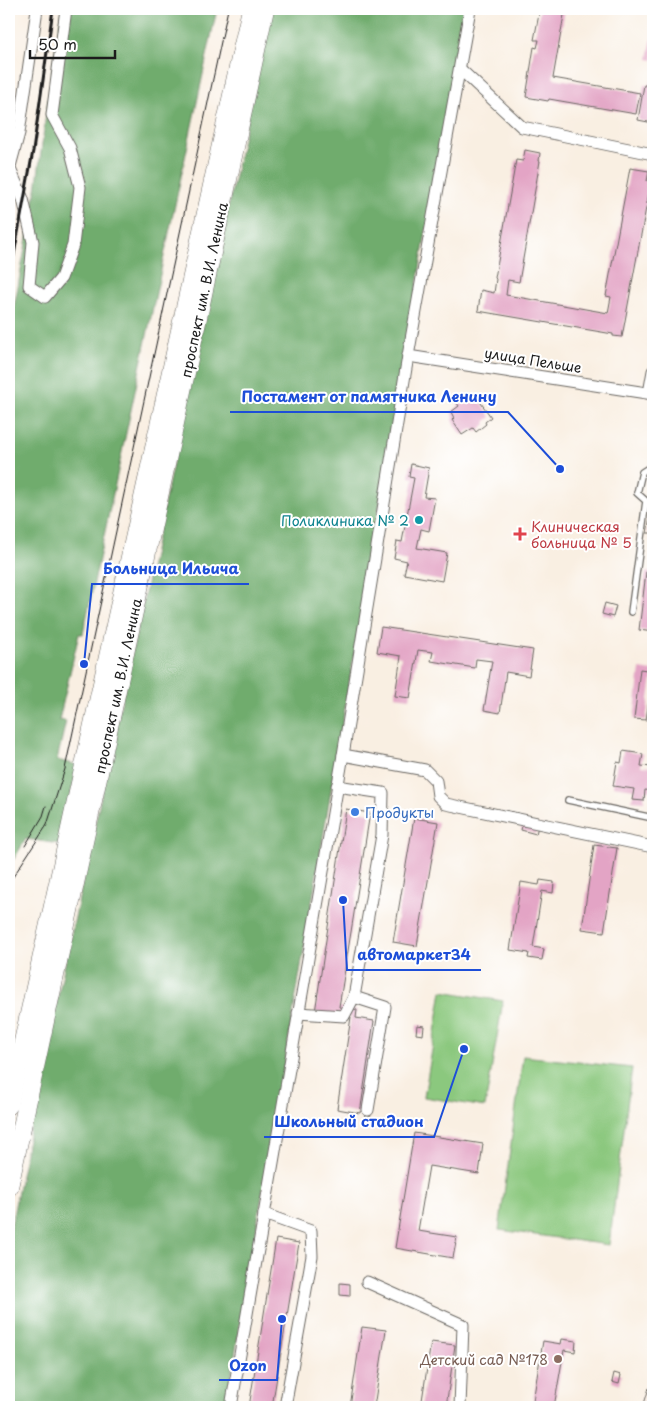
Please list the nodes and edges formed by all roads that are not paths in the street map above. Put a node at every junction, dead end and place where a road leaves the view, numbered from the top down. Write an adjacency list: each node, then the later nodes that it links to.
1 (37, 9): 8 (street)
2 (66, 9): 8 (street)
3 (251, 9): 21 (main road, проспект им. В.И. Ленина)
4 (265, 9): 23 (main road, проспект им. В.И. Ленина)
5 (470, 9): 6 (street)
6 (460, 69): 7 (street); 9 (street)
7 (653, 154)
8 (9, 169)
9 (408, 356): 11 (street, улица Пельше); 14 (street)
10 (653, 371): 11 (street)
11 (651, 394)
12 (653, 462): 13 (lane)
13 (631, 612)
14 (342, 755): 15 (street); 18 (street)
15 (337, 786): 19 (street); 20 (street)
16 (568, 800): 17 (lane)
17 (653, 818)
18 (653, 847)
19 (354, 997): 20 (street); 22 (street)
20 (298, 1013): 24 (street)
21 (9, 1105)
22 (368, 1110)
23 (9, 1187)
24 (264, 1214): 26 (street); 27 (street)
25 (367, 1282): 28 (street)
26 (231, 1407)
27 (285, 1407)
28 (460, 1407)

